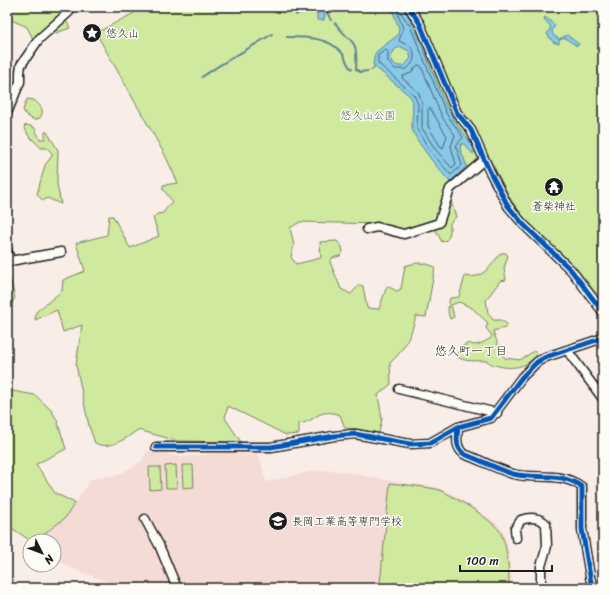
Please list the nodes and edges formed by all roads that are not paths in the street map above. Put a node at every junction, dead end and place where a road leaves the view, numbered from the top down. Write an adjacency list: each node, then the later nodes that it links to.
1 (409, 7): 4 (street)
2 (69, 12): 3 (street)
3 (7, 113)
4 (484, 160): 5 (street); 8 (street)
5 (367, 229)
6 (7, 249): 7 (street)
7 (61, 252)
8 (603, 312)
9 (603, 338): 10 (street)
10 (567, 350): 12 (street); 13 (street)
11 (399, 389): 13 (street)
12 (603, 399)
13 (496, 413): 14 (street)
14 (458, 427): 15 (street); 20 (street)
15 (156, 447)
16 (145, 519): 18 (street)
17 (516, 538): 19 (street)
18 (177, 588)
19 (541, 588)
20 (592, 588)

